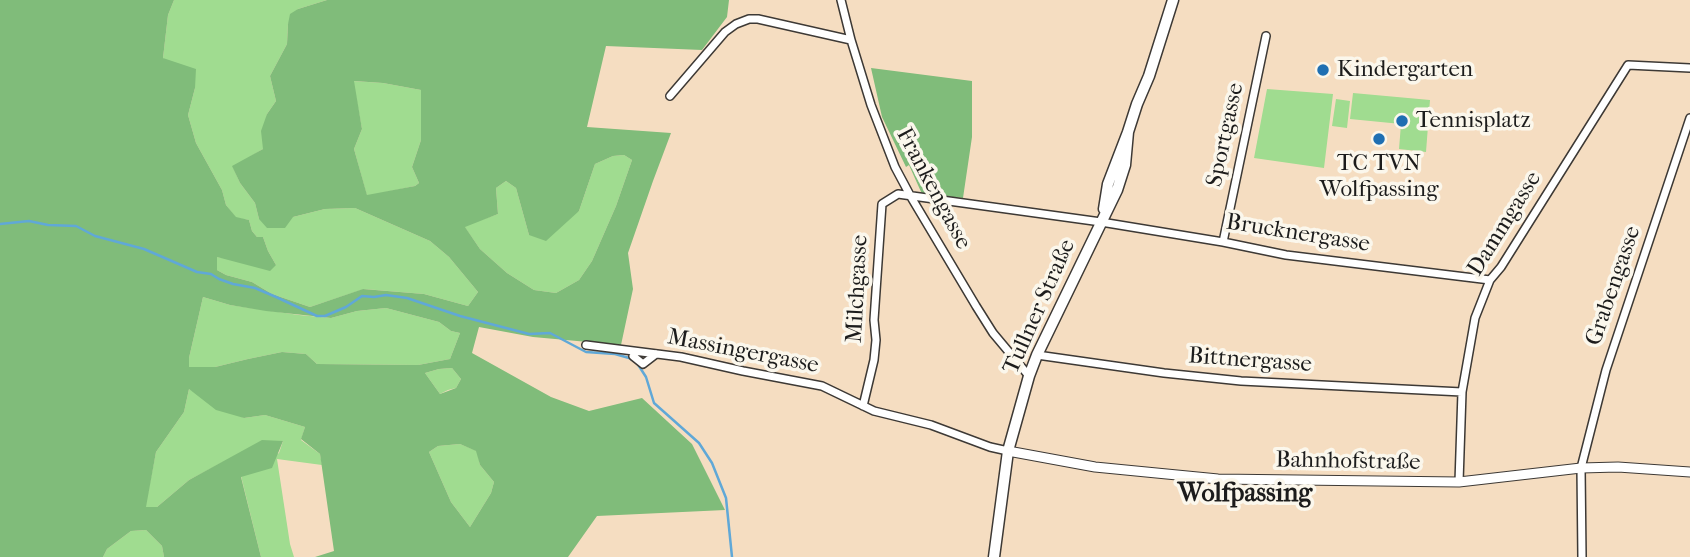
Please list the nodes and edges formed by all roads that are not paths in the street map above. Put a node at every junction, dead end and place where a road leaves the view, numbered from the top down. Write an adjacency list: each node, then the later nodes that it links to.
1 (841, 0): 4 (street, Frankengasse)
2 (1173, 0): 9 (main road, Tullner Straße)
3 (1266, 36): 10 (street, Sportgasse)
4 (851, 40): 6 (street); 8 (street, Frankengasse)
5 (1690, 68): 11 (street, Dammgasse)
6 (670, 96)
7 (1690, 118): 18 (street, Grabengasse)
8 (911, 197): 9 (street, Brucknergasse); 14 (street, Frankengasse); 16 (street, Milchgasse)
9 (1101, 222): 10 (street, Brucknergasse); 13 (main road, Tullner Straße)
10 (1223, 242): 11 (street, Brucknergasse)
11 (1490, 280): 15 (street, Dammgasse)
12 (586, 345): 16 (street, Massingergasse)
13 (1037, 355): 14 (main road, Tullner Straße); 15 (street, Bittnergasse)
14 (1029, 376): 17 (main road, Tullner Straße)
15 (1462, 393): 20 (street, Dammgasse)
16 (863, 406): 17 (street, Massingergasse)
17 (1007, 451): 20 (street, Bahnhofstraße); 21 (main road, Tullner Straße)
18 (1581, 468): 19 (street, Bahnhofstraße); 20 (street, Bahnhofstraße); 22 (street, Grabengasse)
19 (1690, 472)
20 (1459, 482)
21 (993, 557)
22 (1582, 557)

